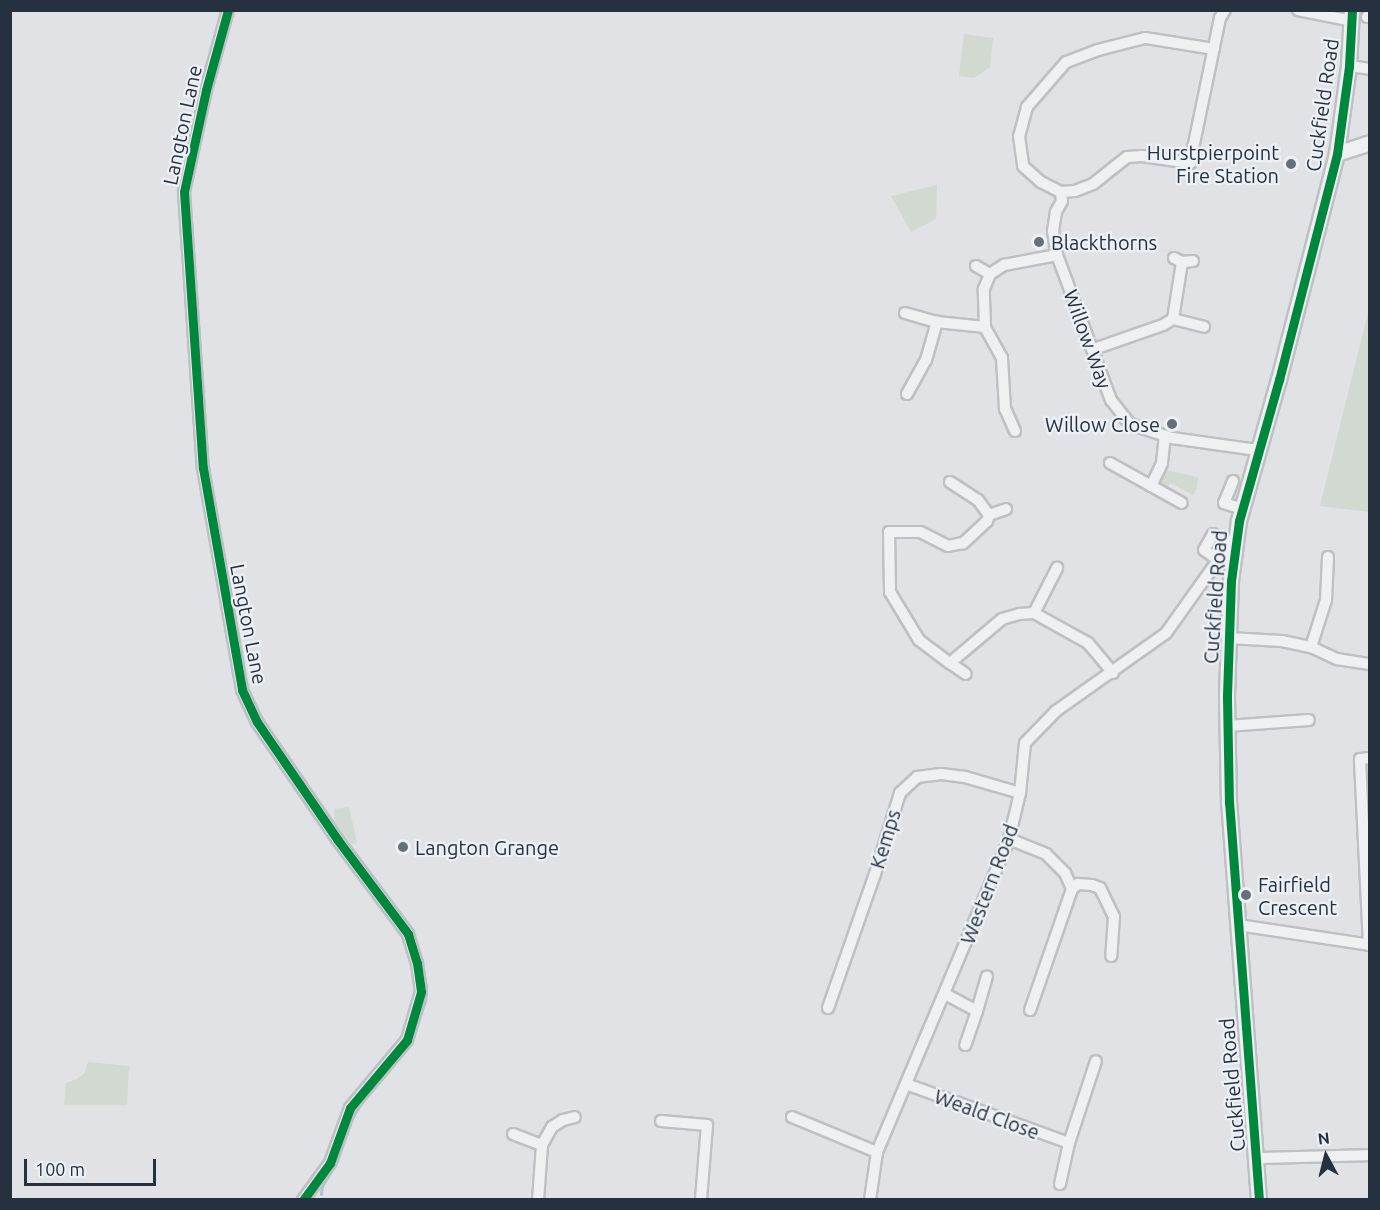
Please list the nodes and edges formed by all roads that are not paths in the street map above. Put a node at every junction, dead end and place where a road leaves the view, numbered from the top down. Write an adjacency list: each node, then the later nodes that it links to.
1 (228, 10): 73 (street, Langton Lane)
2 (1225, 10): 5 (street)
3 (1298, 10): 4 (street)
4 (1352, 16): 6 (street, Cuckfield Road)
5 (1214, 49): 10 (street); 10 (street)
6 (1348, 66): 7 (street); 9 (street, Cuckfield Road)
7 (1370, 69)
8 (1370, 143): 9 (street)
9 (1337, 154): 24 (street, Cuckfield Road)
10 (1061, 192): 11 (street, Willow Way)
11 (1057, 255): 14 (street); 20 (street, Willow Way)
12 (1183, 260): 16 (street)
13 (976, 267): 14 (street)
14 (990, 274): 18 (street)
15 (905, 313): 17 (street)
16 (1173, 319): 19 (street); 20 (street)
17 (937, 322): 18 (street); 21 (street)
18 (985, 327): 22 (street)
19 (1204, 327)
20 (1094, 349): 23 (street, Willow Way)
21 (907, 394)
22 (1015, 432)
23 (1165, 436): 24 (street, Willow Way); 28 (street)
24 (1257, 450): 31 (street, Cuckfield Road)
25 (1110, 463): 28 (street)
26 (1233, 481): 31 (street)
27 (951, 486): 32 (street)
28 (1151, 486): 29 (street)
29 (1182, 503)
30 (1006, 509): 32 (street)
31 (1242, 509): 34 (street, Cuckfield Road)
32 (989, 515): 41 (street)
33 (1213, 534): 36 (street)
34 (1236, 535): 36 (street, Western Road); 39 (street, Cuckfield Road)
35 (1329, 557): 40 (street)
36 (1217, 559): 43 (street, Western Road)
37 (1057, 568): 38 (street)
38 (1034, 613): 41 (street); 43 (street)
39 (1228, 638): 40 (street); 46 (street, Cuckfield Road)
40 (1311, 647): 42 (street)
41 (950, 663): 44 (street)
42 (1370, 664)
43 (1113, 673): 48 (street, Western Road)
44 (966, 674)
45 (1310, 720): 46 (street)
46 (1227, 726): 51 (street, Cuckfield Road)
47 (1370, 758): 52 (street)
48 (1020, 793): 49 (street, Western Road); 56 (street, Kemps)
49 (1009, 839): 50 (street); 55 (street, Western Road)
50 (1072, 890): 53 (street); 57 (street)
51 (1238, 925): 52 (street); 71 (street, Cuckfield Road)
52 (1369, 945)
53 (1111, 956)
54 (987, 976): 58 (street)
55 (945, 994): 58 (street); 61 (street, Western Road)
56 (828, 1008)
57 (1030, 1010)
58 (977, 1011): 59 (street)
59 (965, 1045)
60 (1096, 1060): 66 (street)
61 (906, 1084): 66 (street, Weald Close); 69 (street, Western Road)
62 (575, 1117): 67 (street)
63 (792, 1117): 69 (street)
64 (661, 1121): 75 (street)
65 (513, 1134): 67 (street)
66 (1069, 1143): 72 (street)
67 (542, 1145): 74 (street)
68 (1370, 1148): 70 (street)
69 (877, 1152): 76 (street, Western Road)
70 (1369, 1155): 71 (street)
71 (1256, 1158): 77 (street, Cuckfield Road)
72 (1060, 1184)
73 (303, 1200)
74 (538, 1200)
75 (701, 1200)
76 (870, 1200)
77 (1259, 1200)

